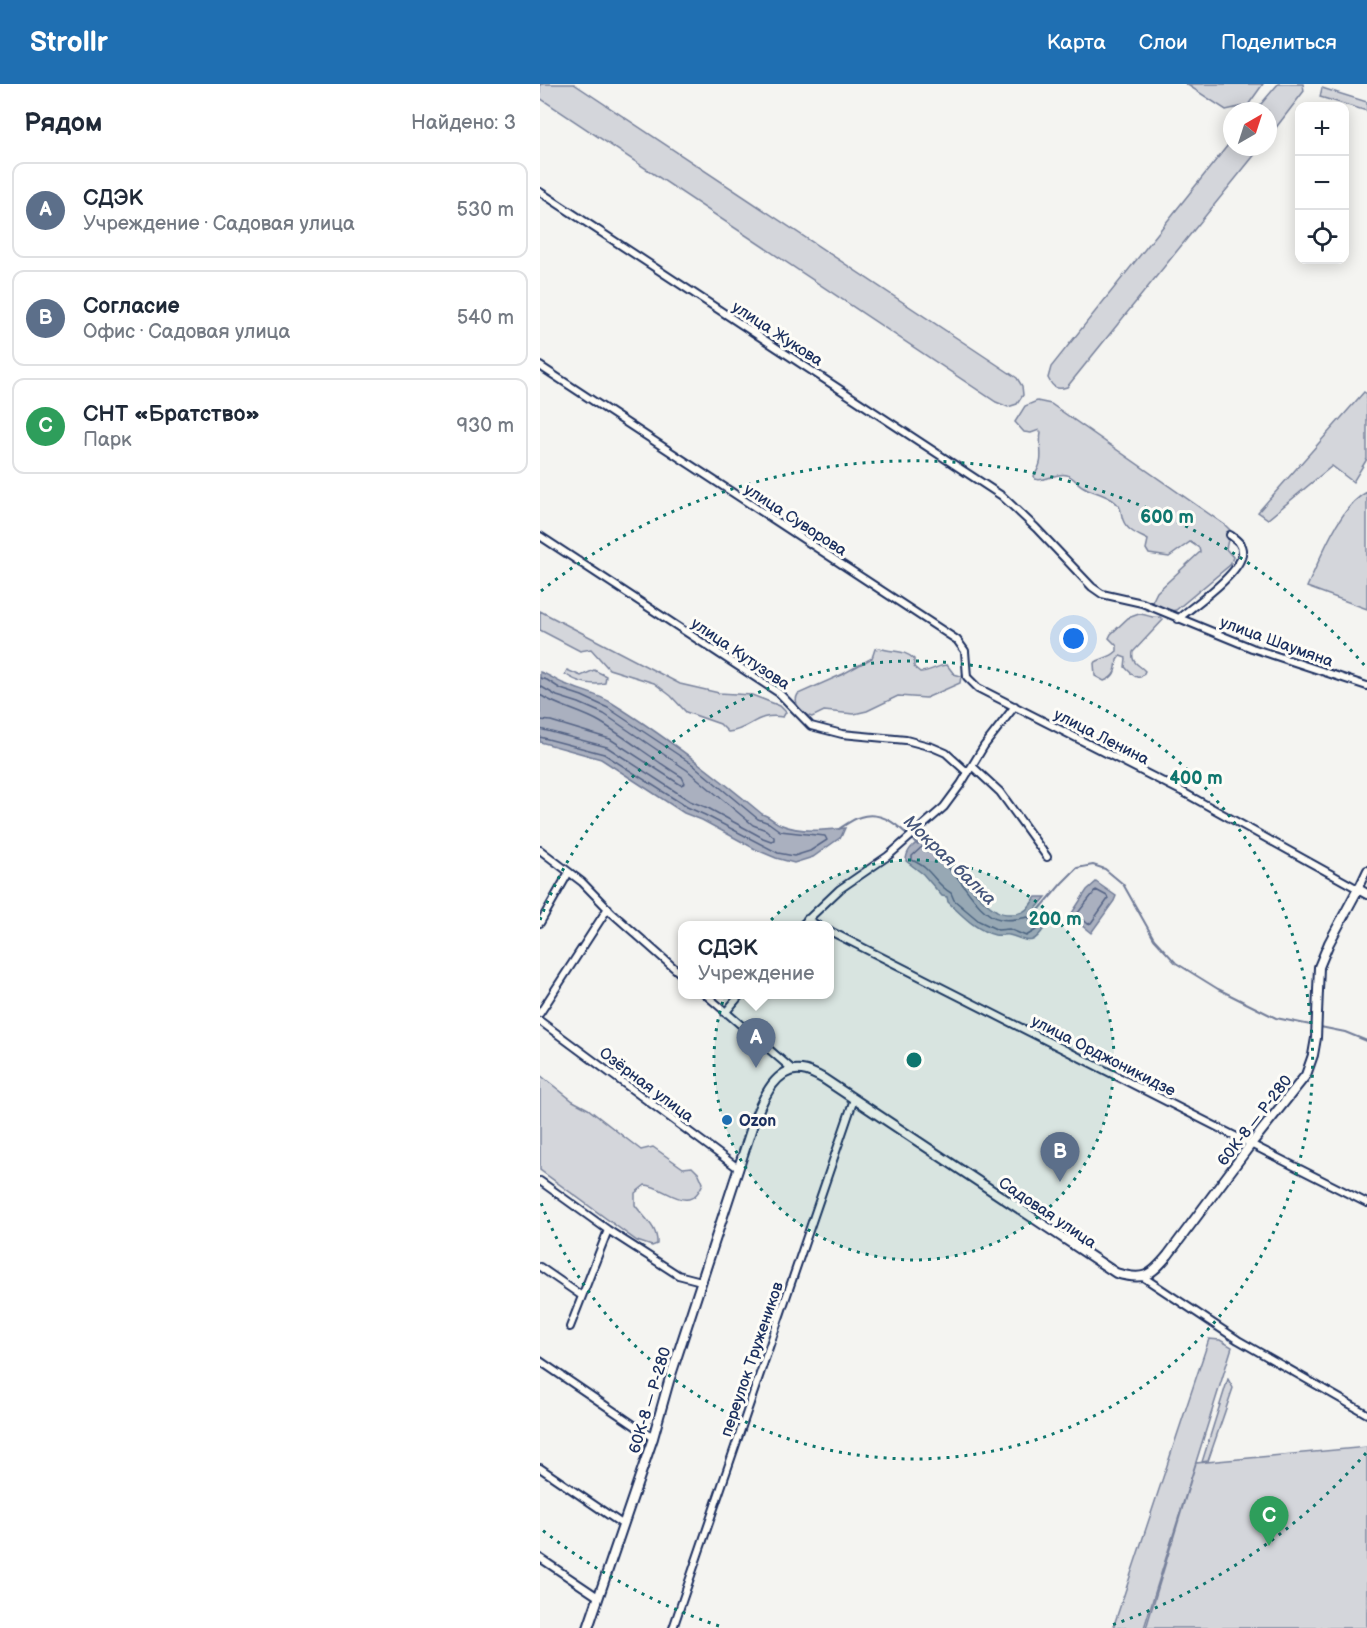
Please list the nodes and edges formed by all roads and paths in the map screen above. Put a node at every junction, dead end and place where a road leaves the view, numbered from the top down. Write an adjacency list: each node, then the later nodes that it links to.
1 (540, 192): 5 (street, улица Жукова)
2 (540, 366): 7 (street, улица Суворова)
3 (1230, 535): 5 (street)
4 (540, 536): 9 (street, улица Кутузова)
5 (1178, 619): 6 (street, улица Шаумяна)
6 (1367, 686)
7 (1014, 706): 8 (street); 14 (street, улица Ленина)
8 (972, 766): 9 (street); 11 (street)
9 (968, 772): 17 (street)
10 (540, 850): 13 (street)
11 (1047, 857)
12 (1367, 870): 14 (street)
13 (569, 872): 16 (street); 19 (street)
14 (1358, 889): 15 (street, улица Ленина); 29 (street, 60К-8 — Р-280)
15 (1367, 894)
16 (608, 908): 21 (street); 24 (street)
17 (807, 919): 18 (street)
18 (810, 921)
19 (540, 923)
20 (834, 933): 29 (street, улица Орджоникидзе)
21 (678, 971)
22 (710, 999): 25 (street, Садовая улица)
23 (737, 999): 25 (street)
24 (540, 1013)
25 (725, 1013): 27 (street, Садовая улица)
26 (540, 1021): 30 (street, Озёрная улица)
27 (793, 1070): 28 (street, Садовая улица); 30 (street, 60К-8 — Р-280)
28 (854, 1099): 35 (street, Садовая улица); 47 (street, переулок Тружеников)
29 (1251, 1144): 32 (street, улица Орджоникидзе); 35 (street, 60К-8 — Р-280)
30 (738, 1168): 36 (street, 60К-8 — Р-280)
31 (540, 1181): 33 (street)
32 (1367, 1203)
33 (608, 1230): 36 (street); 37 (street)
34 (540, 1267): 37 (street)
35 (1143, 1277): 40 (street, Садовая улица)
36 (701, 1281): 41 (street, 60К-8 — Р-280)
37 (582, 1296): 38 (street)
38 (570, 1327)
39 (540, 1361): 41 (street)
40 (1366, 1410)
41 (653, 1438): 43 (street, 60К-8 — Р-280)
42 (540, 1468): 43 (street)
43 (622, 1524): 45 (street, 60К-8 — Р-280)
44 (540, 1558): 45 (street)
45 (598, 1597): 46 (street, 60К-8 — Р-280)
46 (588, 1628)
47 (673, 1628)

